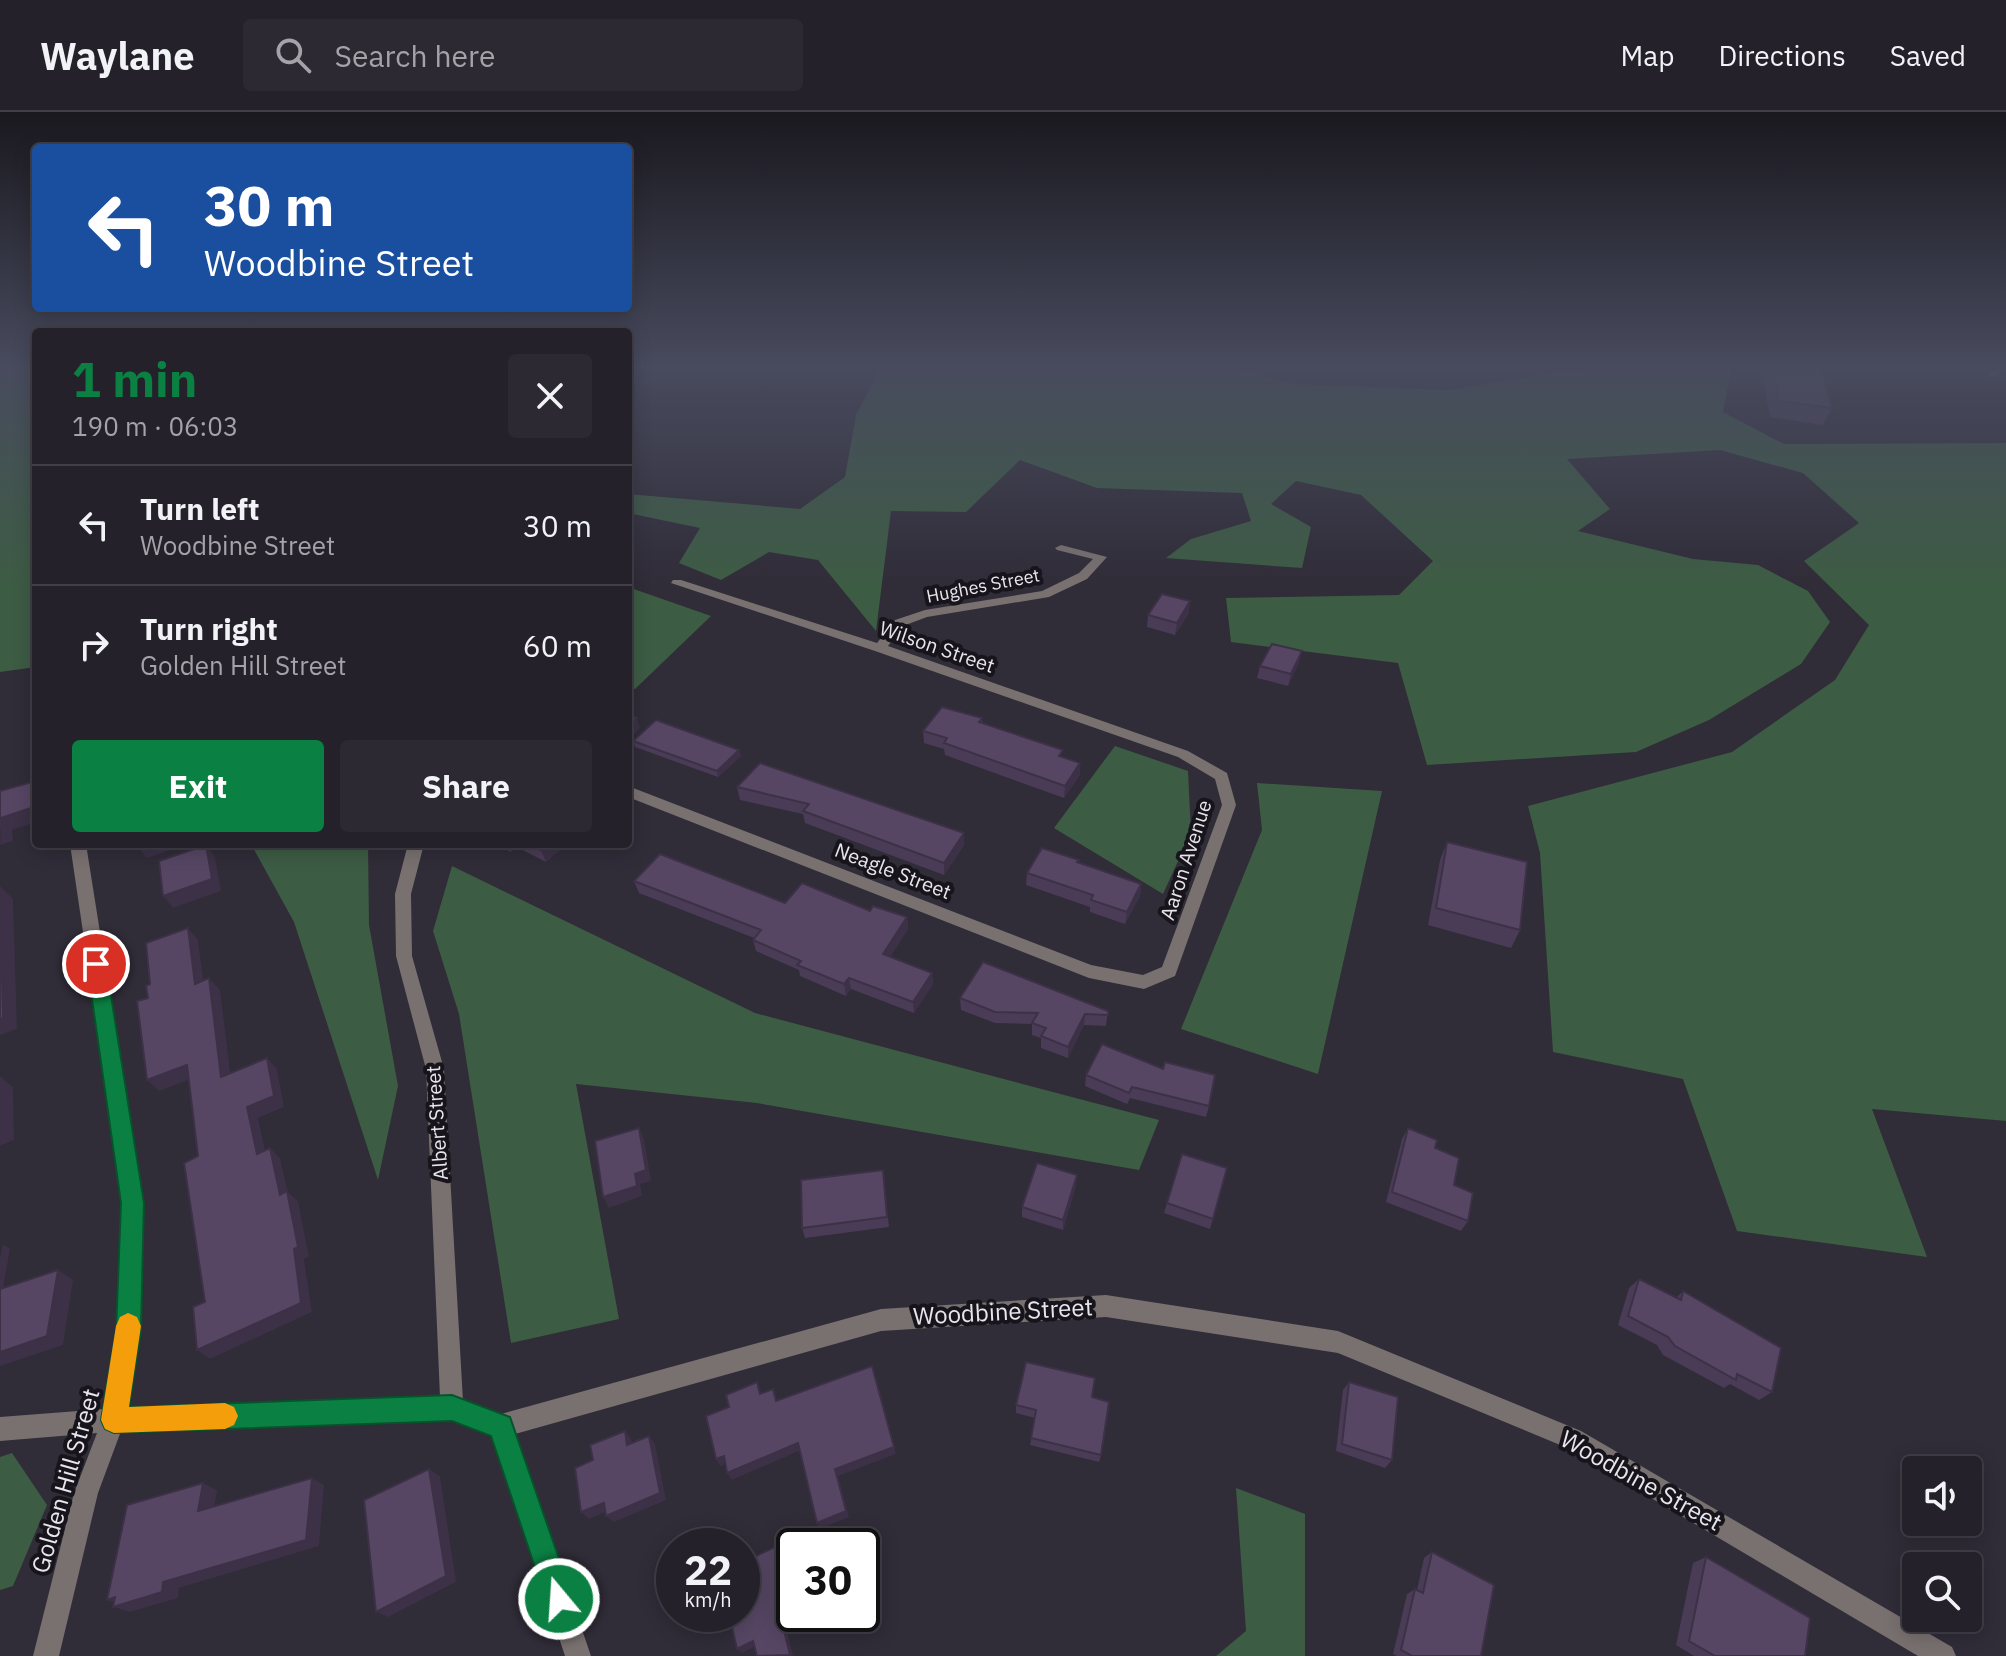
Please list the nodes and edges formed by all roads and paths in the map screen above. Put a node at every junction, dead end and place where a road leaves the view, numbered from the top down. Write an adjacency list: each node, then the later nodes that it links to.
1 (1061, 548): 3 (street, Hughes Street)
2 (677, 583): 3 (street, Wilson Street)
3 (880, 648): 4 (street, Wilson Street)
4 (1183, 754): 8 (street, Aaron Avenue)
5 (632, 793): 8 (street, Neagle Street)
6 (79, 848): 10 (street, Golden Hill Street)
7 (415, 848): 9 (street, Albert Street)
8 (1144, 982)
9 (452, 1408): 10 (street); 11 (street)
10 (114, 1420): 12 (street); 13 (street, Golden Hill Street)
11 (501, 1426): 14 (street); 15 (street, Woodbine Street)
12 (0, 1429)
13 (46, 1656)
14 (578, 1656)
15 (1943, 1656)

